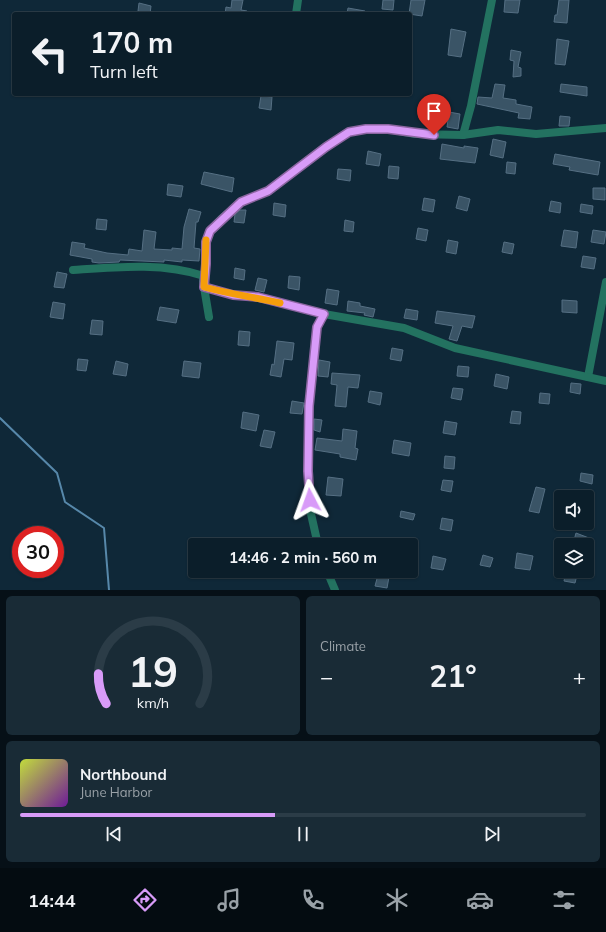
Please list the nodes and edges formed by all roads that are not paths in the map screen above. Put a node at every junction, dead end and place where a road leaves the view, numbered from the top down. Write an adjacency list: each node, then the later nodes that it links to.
1 (298, 0): 3 (street)
2 (492, 0): 5 (street)
3 (296, 12)
4 (606, 128): 5 (street)
5 (463, 135): 7 (street)
6 (73, 270): 7 (street)
7 (204, 276): 9 (street)
8 (606, 282): 12 (street)
9 (204, 287): 10 (street); 11 (street)
10 (324, 314): 12 (street); 14 (street)
11 (209, 317)
12 (588, 377): 13 (street)
13 (606, 381)
14 (316, 538)
15 (330, 578): 16 (street)
16 (335, 590)

